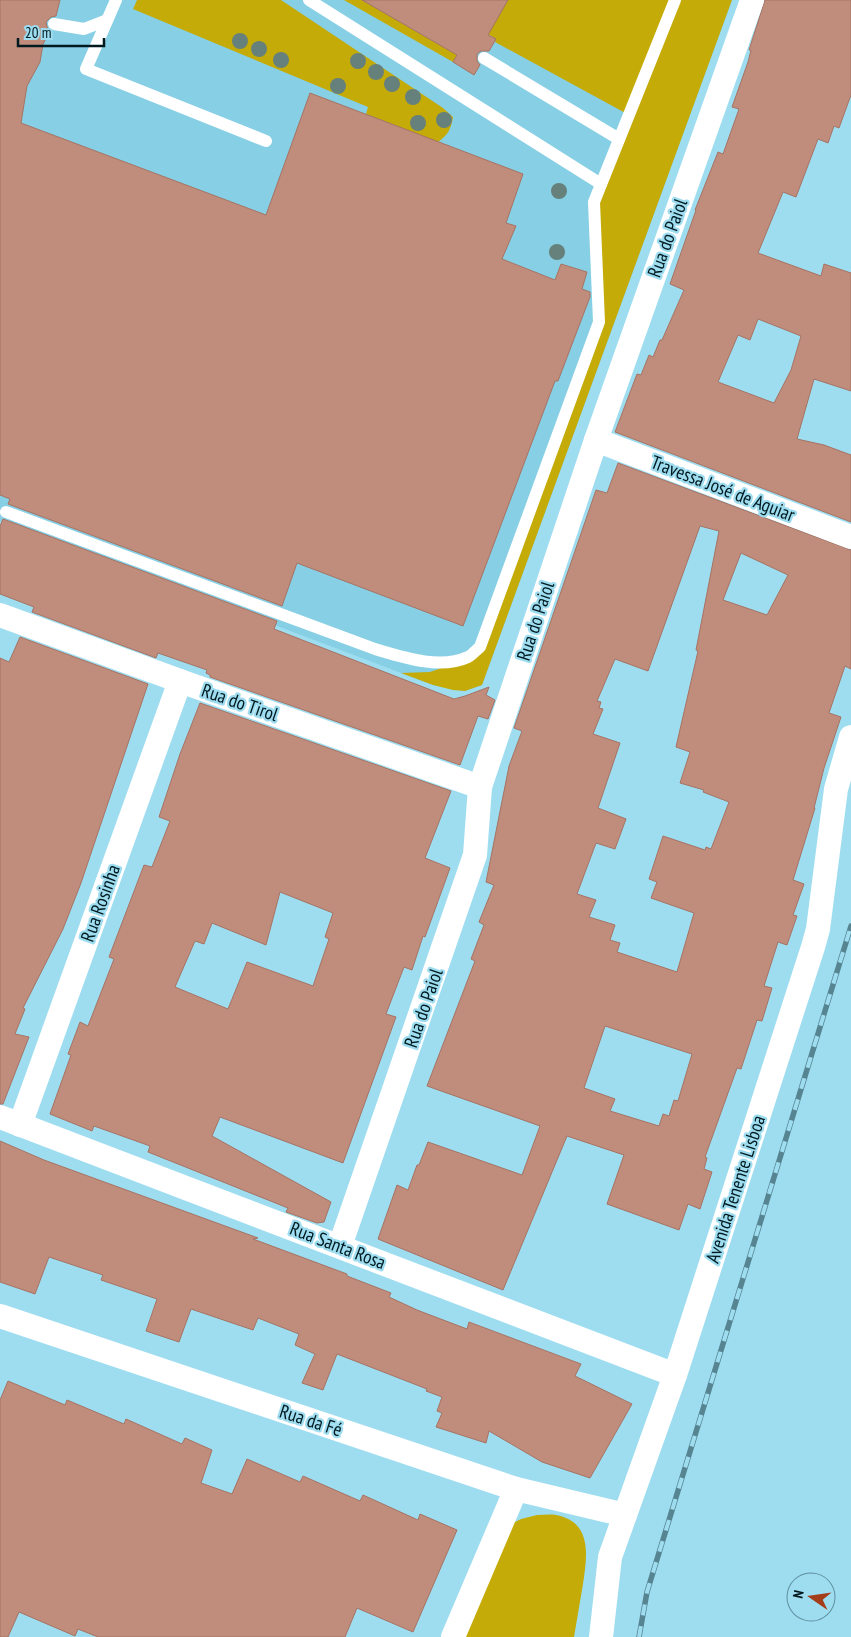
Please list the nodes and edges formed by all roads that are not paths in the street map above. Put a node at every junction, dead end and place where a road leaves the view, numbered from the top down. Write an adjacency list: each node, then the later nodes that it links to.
1 (116, 0): 5 (lane)
2 (309, 0): 10 (lane)
3 (676, 0): 8 (lane)
4 (752, 0): 11 (street, Rua do Paiol)
5 (107, 20): 6 (lane); 9 (lane)
6 (54, 24)
7 (484, 58): 8 (lane)
8 (619, 139): 10 (lane)
9 (266, 141)
10 (602, 184): 12 (lane)
11 (596, 440): 13 (street, Travessa José de Aguiar); 17 (street, Rua do Paiol)
12 (6, 512)
13 (851, 537)
14 (0, 616): 15 (street, Rua do Tirol)
15 (180, 681): 17 (street, Rua do Tirol); 18 (street, Rua Rosinha)
16 (851, 737): 21 (street, Avenida Tenente Lisboa)
17 (480, 787): 19 (street, Rua do Paiol)
18 (10, 1121): 19 (street, Rua Santa Rosa)
19 (340, 1246): 21 (street, Rua Santa Rosa)
20 (0, 1316): 22 (street, Rua da Fé)
21 (674, 1375): 23 (street, Avenida Tenente Lisboa)
22 (516, 1489): 23 (street, Rua da Fé); 24 (street)
23 (625, 1515): 25 (street, Avenida Tenente Lisboa)
24 (452, 1637)
25 (601, 1637)

